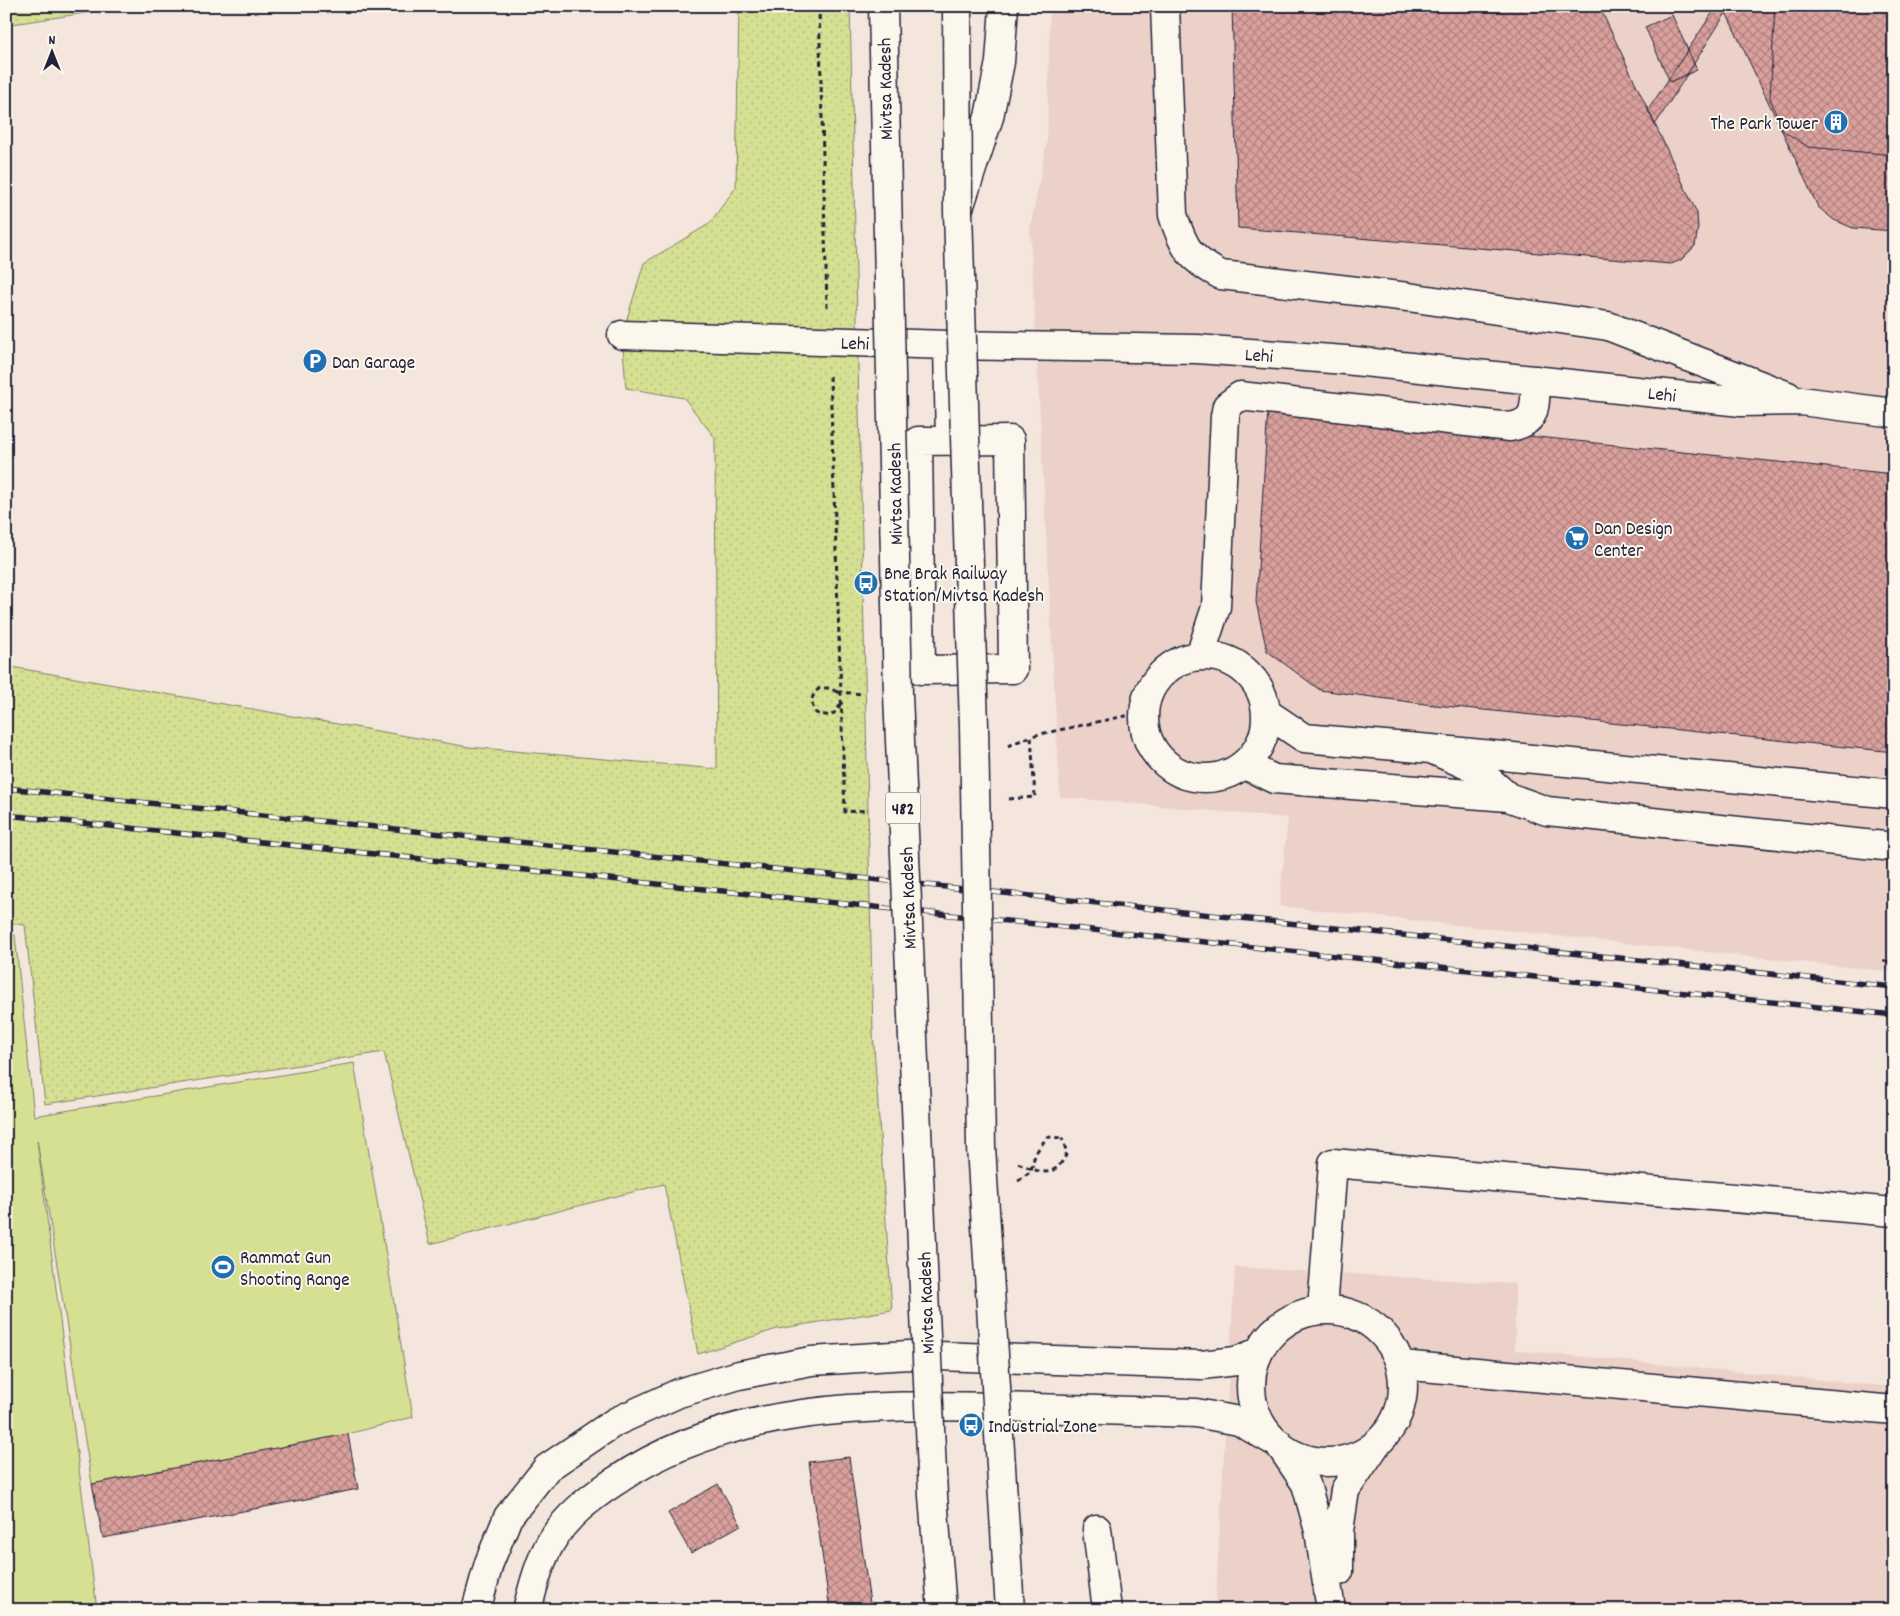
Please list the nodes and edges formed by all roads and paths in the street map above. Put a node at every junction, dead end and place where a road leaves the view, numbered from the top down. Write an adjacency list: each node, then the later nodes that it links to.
1 (819, 6): 8 (path)
2 (883, 6): 37 (main road, Mivtsa Kadesh / 482, bridge)
3 (957, 6): 6 (main road, bridge)
4 (1004, 6): 6 (main road)
5 (1165, 6): 11 (main road)
6 (958, 211): 27 (main road, bridge)
7 (622, 335): 8 (main road, Lehi)
8 (828, 341): 9 (main road, Lehi)
9 (948, 345): 10 (main road, Lehi); 13 (main road)
10 (1536, 380): 11 (main road, Lehi); 14 (main road)
11 (1801, 401): 12 (main road, Lehi)
12 (1894, 413)
13 (950, 441): 13 (main road)
14 (1200, 656): 17 (main road); 18 (main road)
15 (838, 692): 16 (path)
16 (841, 701)
17 (1144, 712): 20 (main road); 22 (path)
18 (1268, 713): 19 (main road); 20 (main road)
19 (1431, 749): 21 (main road); 23 (main road)
20 (1245, 765): 23 (main road)
21 (1894, 794)
22 (1035, 797)
23 (1508, 797): 24 (main road)
24 (1894, 847)
25 (1883, 960): 26 (path)
26 (1894, 962)
27 (981, 1147): 28 (path, bridge); 42 (main road, bridge)
28 (1016, 1183)
29 (1894, 1212): 30 (main road)
30 (1322, 1310): 31 (main road); 32 (main road)
31 (1259, 1352): 34 (main road); 38 (main road)
32 (1401, 1365): 33 (main road); 35 (main road)
33 (1894, 1410)
34 (1279, 1444): 35 (main road); 39 (main road); 44 (main road)
35 (1376, 1444): 45 (main road)
36 (1097, 1529): 43 (main road)
37 (940, 1581): 40 (main road, bridge); 41 (main road, Mivtsa Kadesh / 482, bridge)
38 (476, 1610)
39 (527, 1610)
40 (933, 1610)
41 (942, 1610)
42 (1010, 1610)
43 (1108, 1610)
44 (1331, 1610)
45 (1338, 1610)

